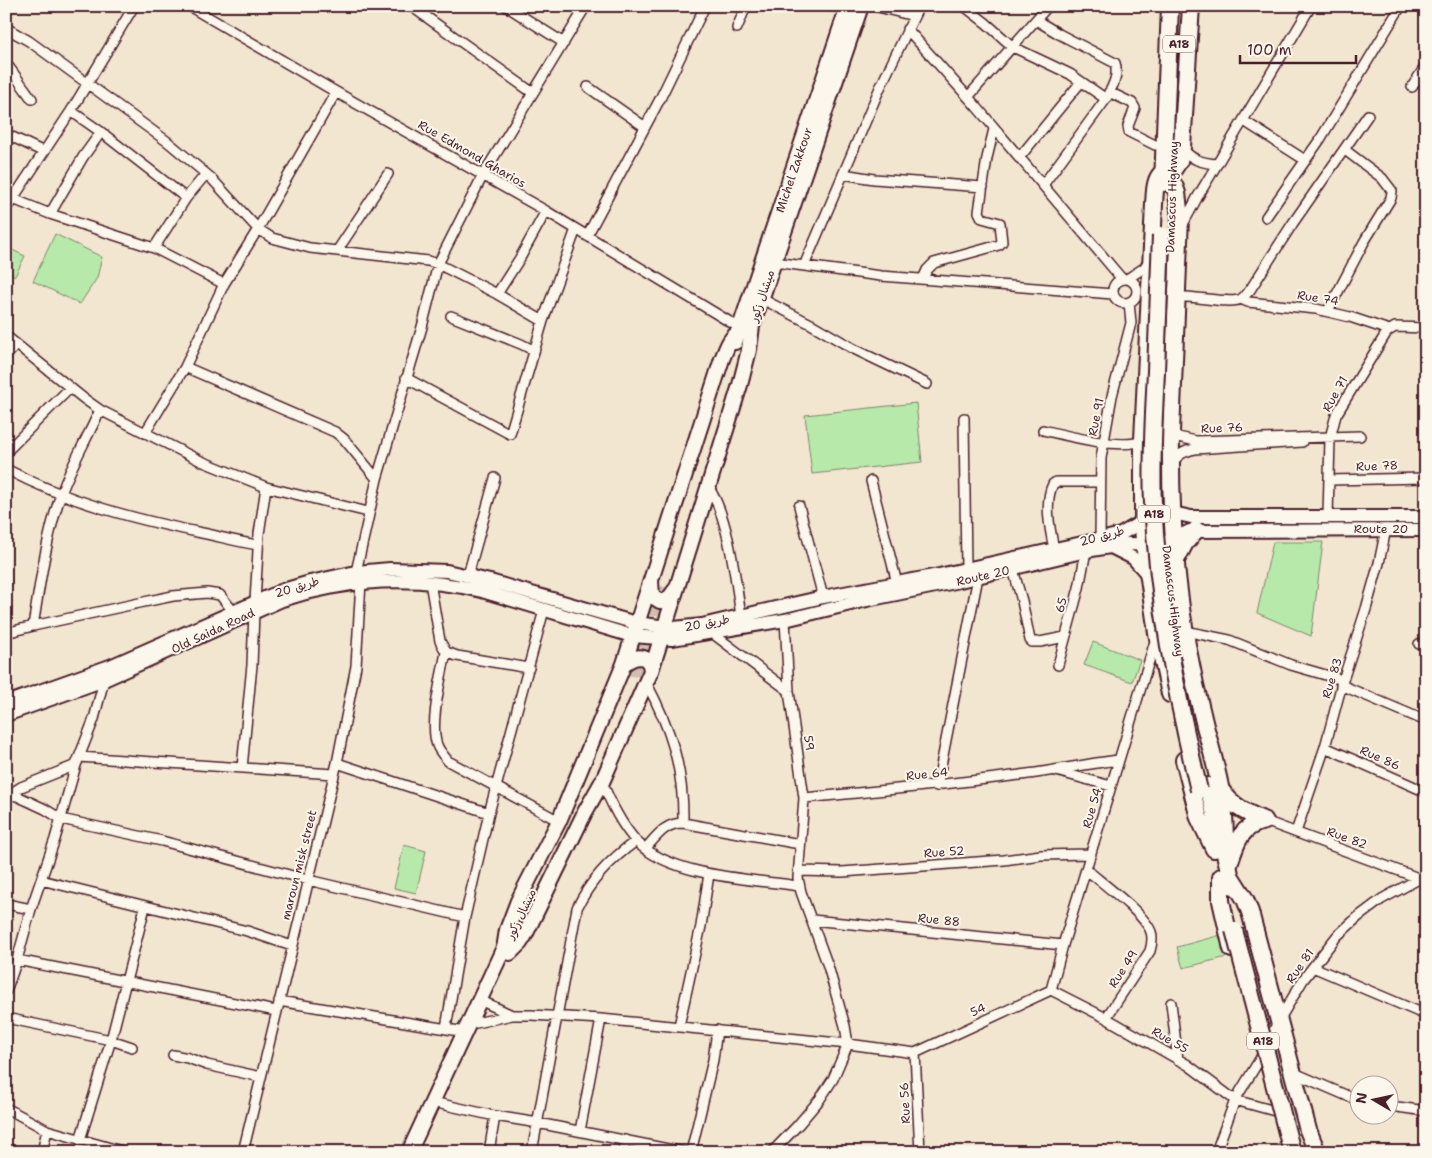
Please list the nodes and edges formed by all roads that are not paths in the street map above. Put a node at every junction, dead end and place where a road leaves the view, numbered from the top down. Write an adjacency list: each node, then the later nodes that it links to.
1 (134, 6): 31 (street)
2 (189, 6): 34 (street, Rue Edmond Gharios)
3 (411, 6): 35 (street)
4 (506, 6): 25 (street)
5 (586, 6): 25 (street, maroun misk street)
6 (705, 6): 42 (street)
7 (746, 6): 22 (street)
8 (829, 6): 19 (street)
9 (874, 6): 20 (street)
10 (919, 6): 20 (street)
11 (964, 6): 26 (street)
12 (1048, 6): 21 (street)
13 (1160, 6): 46 (highway)
14 (1170, 6): 29 (highway, Damascus Highway / A18)
15 (1180, 6): 29 (highway, Damascus Highway / A18)
16 (1191, 6): 47 (highway)
17 (1311, 6): 41 (street)
18 (1401, 6): 51 (street)
19 (852, 7): 73 (main road, ميشال زكور); 90 (main road, Michel Zakkour)
20 (914, 16): 23 (street)
21 (1036, 20): 26 (street); 36 (street)
22 (737, 28)
23 (907, 29): 37 (street); 56 (street)
24 (8, 32): 31 (street)
25 (564, 43): 35 (street, maroun misk street)
26 (1013, 47): 30 (street); 37 (street)
27 (6, 63): 38 (street)
28 (1426, 65): 33 (street)
29 (1172, 81): 53 (highway, Damascus Highway / A18)
30 (1081, 82): 36 (street); 50 (street)
31 (88, 83): 39 (street); 54 (street)
32 (588, 87): 42 (street)
33 (1412, 87)
34 (336, 92): 57 (street, Rue Edmond Gharios); 66 (street)
35 (533, 93): 57 (street, maroun misk street)
36 (1108, 96): 46 (street); 58 (street)
37 (968, 97): 43 (street)
38 (32, 99)
39 (71, 111): 44 (street); 49 (street)
40 (1368, 115): 48 (street)
41 (1244, 121): 51 (street); 52 (street)
42 (645, 127): 69 (street)
43 (994, 129): 50 (street); 59 (street)
44 (101, 132): 60 (street); 64 (street)
45 (6, 134): 49 (street)
46 (1155, 145): 53 (highway)
47 (1182, 147): 52 (street); 53 (highway)
48 (1345, 150): 82 (street); 85 (street)
49 (44, 152): 61 (street)
50 (1019, 158): 58 (street)
51 (1305, 160): 65 (street)
52 (1217, 164): 68 (street)
53 (1168, 173): 68 (highway, Damascus Highway / A18); 72 (highway)
54 (206, 174): 60 (street); 66 (street)
55 (388, 174): 71 (street)
56 (843, 174): 59 (street); 75 (street)
57 (483, 175): 63 (street, Rue Edmond Gharios); 74 (street, maroun misk street)
58 (1043, 185): 77 (street)
59 (983, 188): 76 (street)
60 (186, 198): 70 (street)
61 (13, 199): 62 (street); 64 (street)
62 (6, 209)
63 (546, 211): 67 (street, Rue Edmond Gharios); 79 (street)
64 (50, 214): 70 (street)
65 (1266, 217)
66 (258, 229): 71 (street); 78 (street)
67 (576, 229): 69 (street, Rue Edmond Gharios); 87 (street)
68 (1170, 234): 81 (highway); 186 (highway, Damascus Highway / A18, bridge)
69 (588, 236): 90 (street, Rue Edmond Gharios)
70 (154, 248): 78 (street)
71 (337, 251): 74 (street)
72 (1151, 259): 77 (street); 88 (highway)
73 (774, 262): 75 (street); 83 (main road, ميشال زكور)
74 (438, 264): 79 (street); 97 (street, maroun misk street)
75 (804, 266): 76 (street)
76 (923, 279): 80 (street)
77 (1125, 279): 80 (street); 84 (street)
78 (224, 284): 96 (street)
79 (498, 294): 87 (street)
80 (1113, 294): 84 (street)
81 (1176, 297): 82 (street, Rue 74); 103 (highway)
82 (1241, 299): 85 (street, Rue 74)
83 (762, 300): 90 (main road, ميشال زكور); 98 (street)
84 (1131, 301): 88 (street); 109 (street, Rue 91)
85 (1328, 311): 91 (street, Rue 74)
86 (451, 316): 94 (street)
87 (543, 321): 94 (street)
88 (1148, 322): 112 (highway)
89 (1426, 328): 91 (street)
90 (743, 329): 122 (main road); 150 (main road, ميشال زكور)
91 (1389, 330): 106 (street, Rue 71)
92 (6, 336): 93 (street)
93 (16, 345): 95 (street); 99 (street)
94 (533, 350): 97 (street)
95 (6, 356)
96 (185, 367): 104 (street); 118 (street)
97 (406, 378): 118 (street, maroun misk street)
98 (927, 384)
99 (70, 388): 100 (street); 113 (street)
100 (100, 410): 104 (street); 124 (street)
101 (964, 418): 142 (street)
102 (1043, 430): 109 (street)
103 (1171, 432): 110 (street, Rue 76); 114 (highway)
104 (145, 433): 123 (street)
105 (1360, 436): 106 (street, Rue 76)
106 (1330, 438): 108 (street, Rue 76); 119 (street, Rue 71)
107 (1276, 439): 108 (street, Rue 76); 110 (street, Rue 76); 111 (street, Rue 76)
108 (1309, 439): 111 (street, Rue 76)
109 (1104, 442): 112 (street); 121 (street, Rue 91)
110 (1204, 445): 111 (street, Rue 76); 114 (street, Rue 76)
111 (1248, 446)
112 (1143, 447): 130 (highway)
113 (6, 452)
114 (1170, 468): 127 (highway)
115 (6, 469): 124 (street)
116 (496, 478): 144 (street)
117 (1426, 478): 119 (street, Rue 78)
118 (377, 479): 126 (street, maroun misk street)
119 (1329, 480): 128 (street, Rue 71)
120 (871, 481): 149 (street)
121 (1100, 482): 134 (street, Rue 91); 139 (street)
122 (708, 487): 150 (main road); 155 (street)
123 (266, 488): 126 (street); 137 (street)
124 (60, 495): 137 (street); 157 (street)
125 (799, 506): 151 (street)
126 (368, 512): 146 (street, maroun misk street)
127 (1173, 513): 128 (main road); 130 (main road); 135 (highway)
128 (1328, 517): 129 (main road)
129 (1426, 517)
130 (1143, 521): 136 (highway)
131 (1386, 529): 132 (main road, Route 20); 133 (main road, Route 20); 170 (street, Rue 83)
132 (1196, 530): 135 (main road, Route 20); 141 (highway)
133 (1426, 530)
134 (1100, 539): 136 (main road, طريق 20); 139 (main road, طريق 20)
135 (1175, 539): 136 (main road, Route 20); 141 (highway)
136 (1133, 540): 138 (main road, Route 20); 145 (highway)
137 (258, 545): 152 (street)
138 (1112, 547): 140 (main road, Route 20); 145 (main road)
139 (1054, 549): 142 (main road, طريق 20)
140 (1086, 551): 143 (main road, Route 20); 164 (street, 65)
141 (1176, 560): 159 (highway)
142 (966, 569): 149 (main road, طريق 20)
143 (1013, 569): 147 (main road, Route 20); 164 (street)
144 (468, 575): 146 (main road, طريق 20); 158 (main road, طريق 20)
145 (1148, 576): 162 (highway)
146 (358, 577): 148 (main road); 152 (main road, طريق 20); 178 (street, maroun misk street)
147 (978, 577): 156 (main road, Route 20); 183 (street)
148 (430, 582): 153 (main road); 165 (street)
149 (897, 583): 151 (main road, طريق 20)
150 (665, 588): 158 (main road); 161 (main road); 161 (main road)
151 (823, 597): 155 (main road, طريق 20)
152 (254, 607): 154 (main road, طريق 20); 169 (main road, Old Saida Road); 179 (street)
153 (544, 610): 158 (main road, Route 20); 167 (street)
154 (234, 611): 157 (street); 172 (main road, طريق 20)
155 (741, 616): 161 (main road, طريق 20)
156 (785, 620): 163 (main road, Route 20); 171 (street, 59)
157 (33, 626): 160 (street)
158 (626, 627): 161 (main road, Route 20); 168 (main road)
159 (1185, 631): 170 (street); 186 (highway)
160 (6, 633)
161 (673, 633): 163 (main road, Route 20); 168 (main road); 168 (main road)
162 (1157, 633): 176 (street, Rue 54); 199 (highway)
163 (712, 634): 171 (street)
164 (1065, 637): 166 (street, 65)
165 (446, 652): 167 (street); 185 (street)
166 (1058, 665)
167 (529, 668): 185 (street)
168 (639, 669): 182 (main road); 192 (main road); 194 (street); 217 (main road, ميشال زكور)
169 (104, 680): 173 (main road, Old Saida Road); 177 (street)
170 (1342, 682): 174 (street); 175 (street, Rue 83)
171 (789, 690): 189 (street, 59)
172 (6, 703)
173 (6, 715)
174 (1426, 721)
175 (1325, 747): 187 (street, Rue 86); 195 (street, Rue 83)
176 (1119, 760): 180 (street, Rue 64); 184 (street, Rue 54)
177 (78, 761): 179 (street); 188 (street); 191 (street)
178 (337, 763): 181 (street, maroun misk street); 190 (street)
179 (242, 768): 181 (street)
180 (1053, 771): 183 (street, Rue 64); 184 (street, Rue 64)
181 (334, 774): 207 (street, maroun misk street)
182 (602, 782): 196 (street); 217 (main road)
183 (936, 786): 189 (street, Rue 64)
184 (1111, 786): 200 (street, Rue 54)
185 (496, 787): 190 (street); 192 (street)
186 (1209, 788): 193 (highway); 199 (highway, Damascus Highway / A18)
187 (1426, 792)
188 (8, 794): 191 (street)
189 (804, 798): 197 (street, 59)
190 (489, 814): 212 (street)
191 (61, 819): 206 (street); 207 (street)
192 (560, 821): 217 (main road)
193 (1265, 821): 195 (street, Rue 82); 204 (highway)
194 (683, 823): 197 (street); 198 (street)
195 (1296, 832): 205 (street, Rue 82)
196 (636, 841): 198 (street); 229 (street)
197 (800, 844): 202 (street, 59)
198 (645, 849): 203 (street)
199 (1219, 849): 204 (highway, Damascus Highway / A18)
200 (1091, 854): 201 (street, Rue 54); 202 (street, Rue 52)
201 (1086, 870): 216 (street, Rue 54); 231 (street, Rue 49)
202 (798, 871): 208 (street, 59)
203 (709, 874): 208 (street); 234 (street)
204 (1227, 874): 214 (highway, Damascus Highway / A18); 233 (highway); 243 (highway)
205 (1423, 877): 219 (street, Rue 81)
206 (41, 880): 210 (street); 211 (street)
207 (308, 880): 212 (street); 215 (street, maroun misk street)
208 (799, 886): 213 (street, 59)
209 (6, 904): 211 (street)
210 (145, 907): 215 (street); 220 (street)
211 (31, 908): 218 (street)
212 (465, 917): 235 (street)
213 (812, 920): 216 (street, Rue 88); 239 (street, 59)
214 (1239, 931): 274 (highway, Damascus Highway / A18, bridge); 275 (highway, Damascus Highway / A18)
215 (292, 946): 223 (street, maroun misk street)
216 (1063, 946): 221 (street, Rue 54)
217 (507, 951): 224 (main road, ميشال زكور); 236 (main road, ميشال زكور)
218 (17, 960): 220 (street); 222 (street)
219 (1313, 967): 227 (street); 233 (street, Rue 81)
220 (127, 982): 226 (street); 238 (street)
221 (1051, 990): 231 (street, Rue 55); 241 (street, 54)
222 (6, 991)
223 (279, 1001): 226 (street, maroun misk street); 235 (street)
224 (486, 1003): 228 (street); 236 (main road, ميشال زكور)
225 (1171, 1004): 244 (street)
226 (276, 1011): 246 (street, maroun misk street)
227 (1426, 1014)
228 (512, 1015): 229 (street); 236 (street)
229 (556, 1016): 232 (street); 255 (street)
230 (6, 1018): 238 (street)
231 (1106, 1018): 244 (street, Rue 55)
232 (601, 1019): 234 (street); 257 (street)
233 (1278, 1022): 243 (street, Rue 81); 245 (highway)
234 (679, 1026): 237 (street)
235 (446, 1028): 236 (street)
236 (470, 1028): 249 (main road, ميشال زكور)
237 (717, 1030): 239 (street); 269 (street)
238 (112, 1040): 240 (street); 258 (street)
239 (848, 1044): 241 (street); 270 (street)
240 (132, 1047)
241 (915, 1053): 271 (street, Rue 56)
242 (173, 1055): 246 (street)
243 (1260, 1058): 248 (street, Rue 81); 252 (highway)
244 (1178, 1060): 248 (street, Rue 55)
245 (1292, 1072): 247 (street); 276 (highway)
246 (261, 1078): 262 (street, maroun misk street)
247 (1350, 1097)
248 (1235, 1100): 252 (street, Rue 55); 272 (street, Rue 81)
249 (436, 1103): 254 (street); 263 (main road, ميشال زكور); 264 (main road, ميشال زكور)
250 (1400, 1107): 253 (street)
251 (6, 1108): 256 (street)
252 (1275, 1111): 273 (highway)
253 (1426, 1111)
254 (495, 1116): 255 (street); 265 (street)
255 (538, 1123): 257 (street); 266 (street)
256 (47, 1130): 258 (street); 260 (street)
257 (580, 1131): 259 (street)
258 (80, 1140): 261 (street)
259 (625, 1140): 267 (street); 268 (street)
260 (42, 1152)
261 (125, 1152)
262 (243, 1152)
263 (409, 1152)
264 (418, 1152)
265 (489, 1152)
266 (532, 1152)
267 (622, 1152)
268 (683, 1152)
269 (691, 1152)
270 (772, 1152)
271 (920, 1152)
272 (1216, 1152)
273 (1284, 1152)
274 (1292, 1152)
275 (1303, 1152)
276 (1317, 1152)

